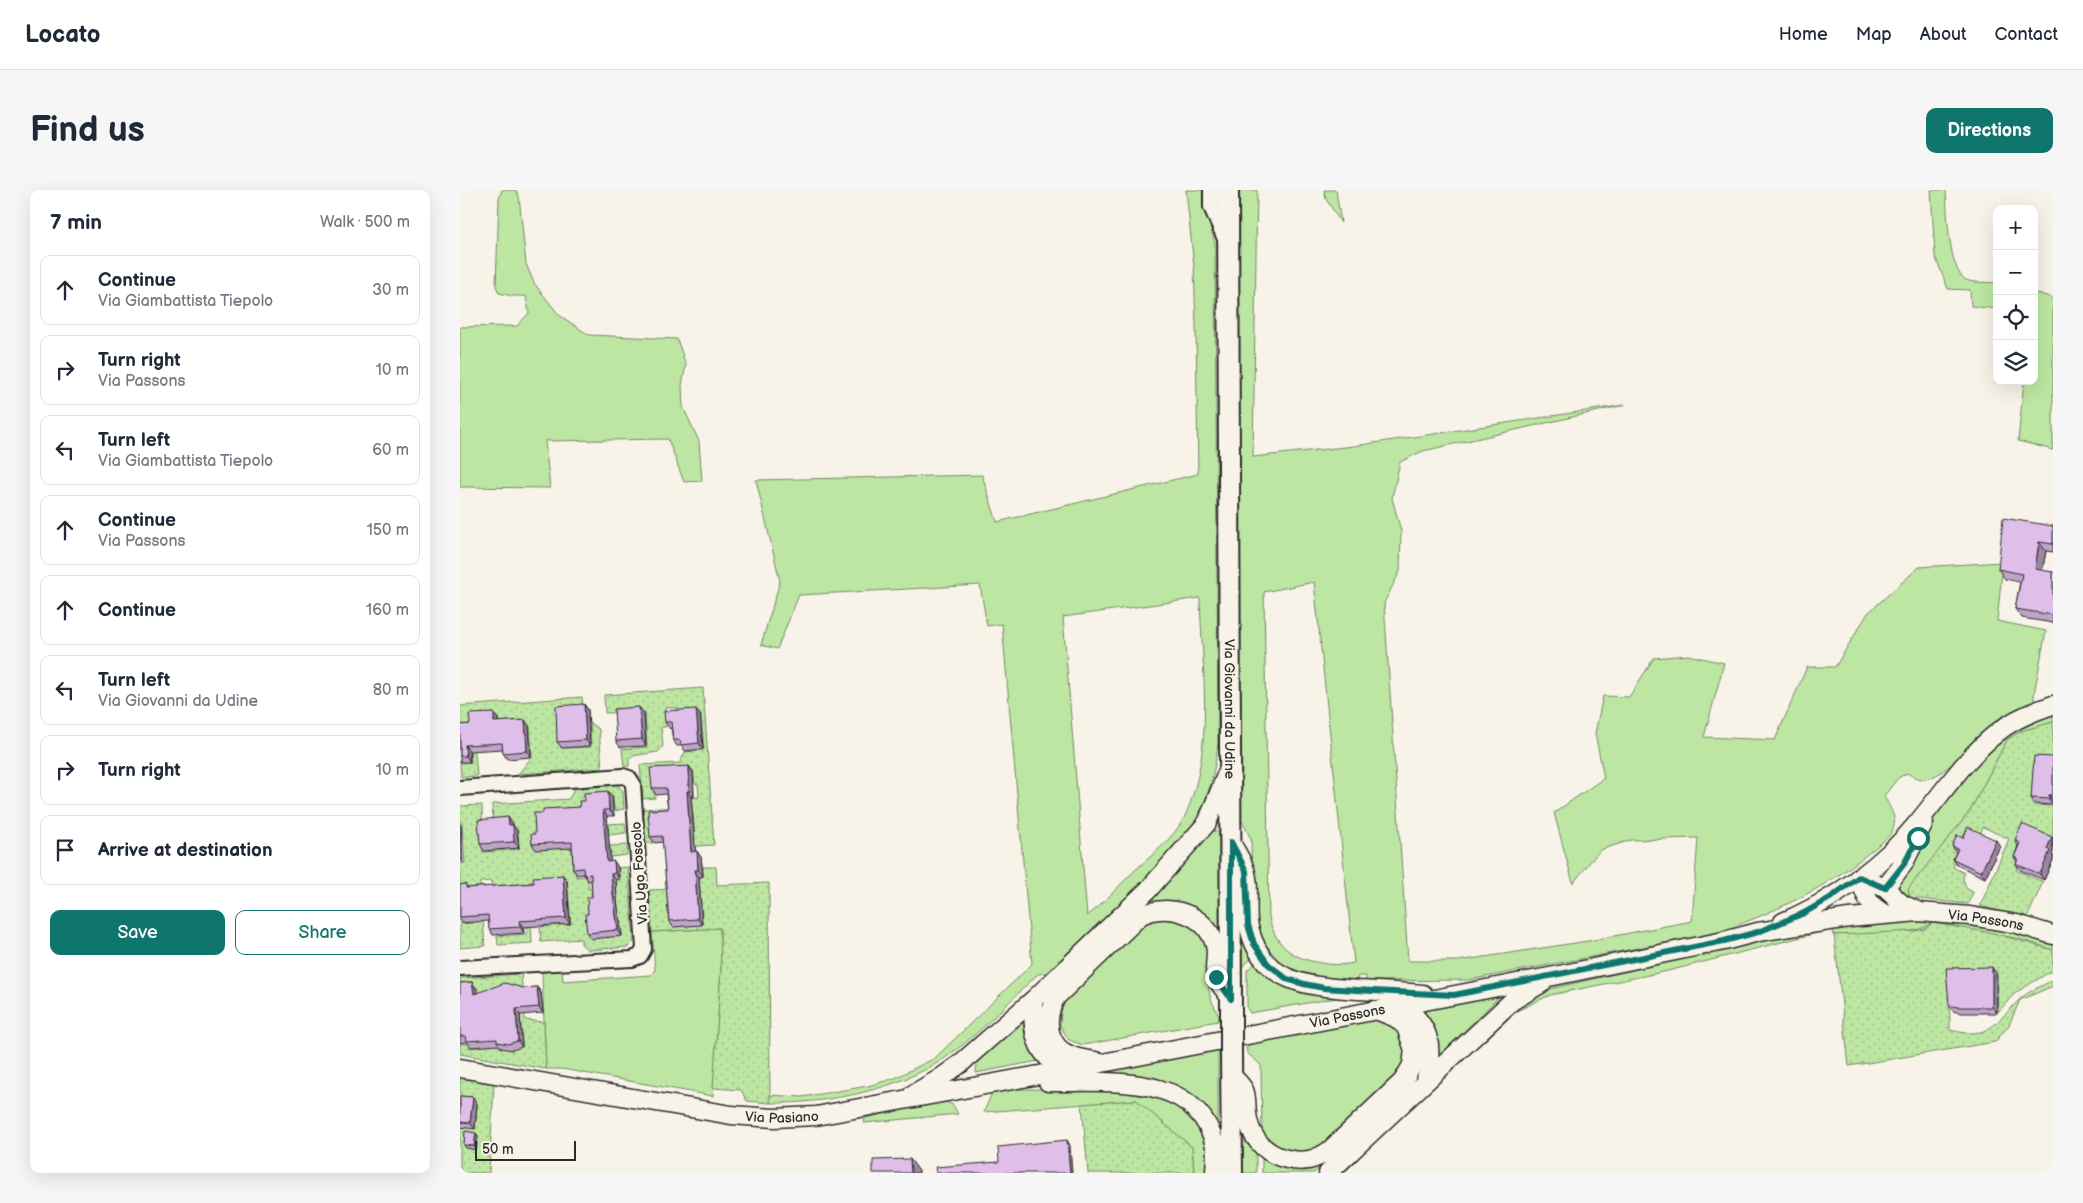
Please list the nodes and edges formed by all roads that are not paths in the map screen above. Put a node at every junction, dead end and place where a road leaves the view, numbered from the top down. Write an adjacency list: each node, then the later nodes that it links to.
1 (1211, 190): 3 (street)
2 (1228, 190): 3 (main road, Via Giovanni da Udine)
3 (1227, 244): 5 (main road, Via Giovanni da Udine)
4 (2053, 705): 7 (street)
5 (1231, 764): 8 (main road, Via Giovanni da Udine); 18 (street)
6 (460, 788): 15 (street, Via Ugo Foscolo)
7 (1929, 810): 9 (street); 10 (street)
8 (1231, 842): 17 (street); 19 (main road, Via Giovanni da Udine)
9 (1859, 877): 10 (street, Via Passons); 12 (street); 13 (street)
10 (1885, 888): 11 (street, Via Passons)
11 (1919, 912): 12 (street, Via Passons); 14 (street, Via Passons)
12 (1886, 914): 13 (street, Via Passons)
13 (1758, 932): 16 (street, Via Passons)
14 (2053, 935)
15 (460, 968)
16 (1554, 976): 17 (street, Via Passons); 28 (street)
17 (1454, 995): 20 (street, Via Passons)
18 (1033, 1000): 23 (street); 25 (street)
19 (1231, 1004): 22 (street); 26 (main road, Via Giovanni da Udine, bridge)
20 (1404, 1004): 21 (street, Via Passons); 28 (street)
21 (1376, 1010): 22 (street, Via Passons); 26 (street)
22 (1103, 1063): 25 (street, Via Pasiano)
23 (960, 1064): 29 (street); 30 (street)
24 (460, 1068): 30 (street, Via Pasiano)
25 (1066, 1070): 27 (street, Via Pasiano)
26 (1231, 1075): 32 (main road, Via Giovanni da Udine)
27 (1010, 1081): 29 (street, Via Pasiano); 31 (street)
28 (1426, 1081): 33 (street)
29 (970, 1088): 30 (street, Via Pasiano)
30 (901, 1101)
31 (1215, 1173)
32 (1232, 1173)
33 (1328, 1173)

